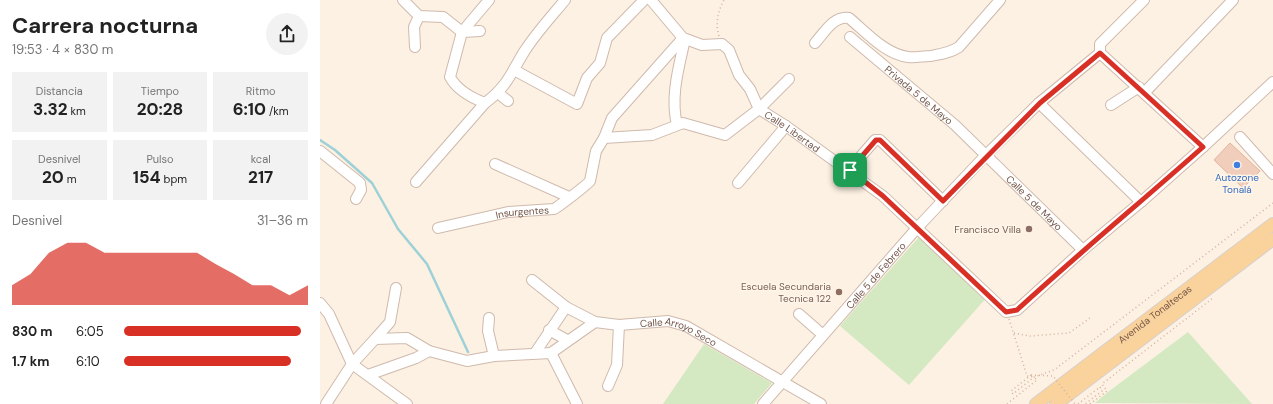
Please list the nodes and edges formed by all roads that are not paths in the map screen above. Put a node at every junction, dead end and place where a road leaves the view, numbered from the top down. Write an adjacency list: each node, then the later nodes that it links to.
1 (403, 0): 9 (street)
2 (489, 0): 11 (street)
3 (565, 0): 17 (street)
4 (644, 0): 17 (street)
5 (651, 0): 13 (street)
6 (1000, 0): 14 (street)
7 (1144, 0): 16 (street, Calle 5 de Febrero)
8 (1233, 0): 20 (street)
9 (419, 16): 11 (street); 15 (street)
10 (480, 31): 11 (street)
11 (462, 32): 23 (street)
12 (850, 37): 33 (street, Privada 5 de Mayo)
13 (684, 38): 26 (street, Calle Libertad); 27 (street); 29 (street, Insurgentes)
14 (815, 43)
15 (415, 47)
16 (1100, 53): 20 (street); 24 (street, Calle 5 de Febrero)
17 (514, 70): 21 (street)
18 (789, 79): 26 (street)
19 (1273, 82): 31 (street)
20 (1142, 90): 25 (street); 31 (street)
21 (498, 93): 22 (street); 23 (street)
22 (508, 101)
23 (485, 103): 37 (street)
24 (1040, 103): 33 (street, Calle 5 de Febrero); 42 (street)
25 (1111, 105)
26 (759, 109): 27 (street); 28 (street, Calle Libertad)
27 (677, 125): 29 (street)
28 (786, 126): 35 (street, Calle Libertad); 38 (street)
29 (604, 138): 39 (street, Insurgentes)
30 (1240, 138): 36 (street)
31 (1203, 147): 42 (street)
32 (320, 151): 40 (street)
33 (985, 156): 41 (street, Calle 5 de Febrero); 47 (street, Calle 5 de Mayo)
34 (495, 164): 39 (street)
35 (850, 170): 41 (street); 45 (street, Calle Libertad)
36 (1273, 174)
37 (416, 182)
38 (738, 183)
39 (569, 197): 44 (street, Insurgentes)
40 (356, 199)
41 (943, 201): 45 (street, Calle 5 de Febrero)
42 (1141, 202): 47 (street)
43 (1273, 224): 73 (main road, Avenida Tonaltecas)
44 (438, 228)
45 (917, 228): 47 (street, Calle Libertad); 57 (street, Calle 5 de Febrero)
46 (1273, 239): 74 (main road, Avenida Tonaltecas)
47 (1083, 250)
48 (532, 280): 51 (street, Calle Arroyo Seco)
49 (396, 288): 58 (street)
50 (320, 303): 64 (street)
51 (566, 307): 54 (street, Calle Arroyo Seco); 56 (street)
52 (799, 314): 57 (street)
53 (489, 318): 63 (street)
54 (595, 322): 55 (street, Calle Arroyo Seco); 59 (street)
55 (619, 325): 66 (street, Calle Arroyo Seco); 67 (street)
56 (549, 330): 59 (street); 61 (street)
57 (823, 335): 66 (street, Calle 5 de Febrero)
58 (375, 339): 60 (street); 64 (street)
59 (567, 340): 62 (street)
60 (429, 351): 63 (street); 65 (street)
61 (535, 353): 62 (street); 63 (street)
62 (551, 354): 70 (street)
63 (494, 356)
64 (352, 364): 65 (street); 68 (street)
65 (368, 374): 69 (street)
66 (783, 381): 71 (street, Calle 5 de Febrero); 72 (street, Calle Arroyo Seco)
67 (608, 386)
68 (326, 404)
69 (406, 404)
70 (577, 404)
71 (763, 404)
72 (821, 404)
73 (1036, 404)
74 (1056, 404)

